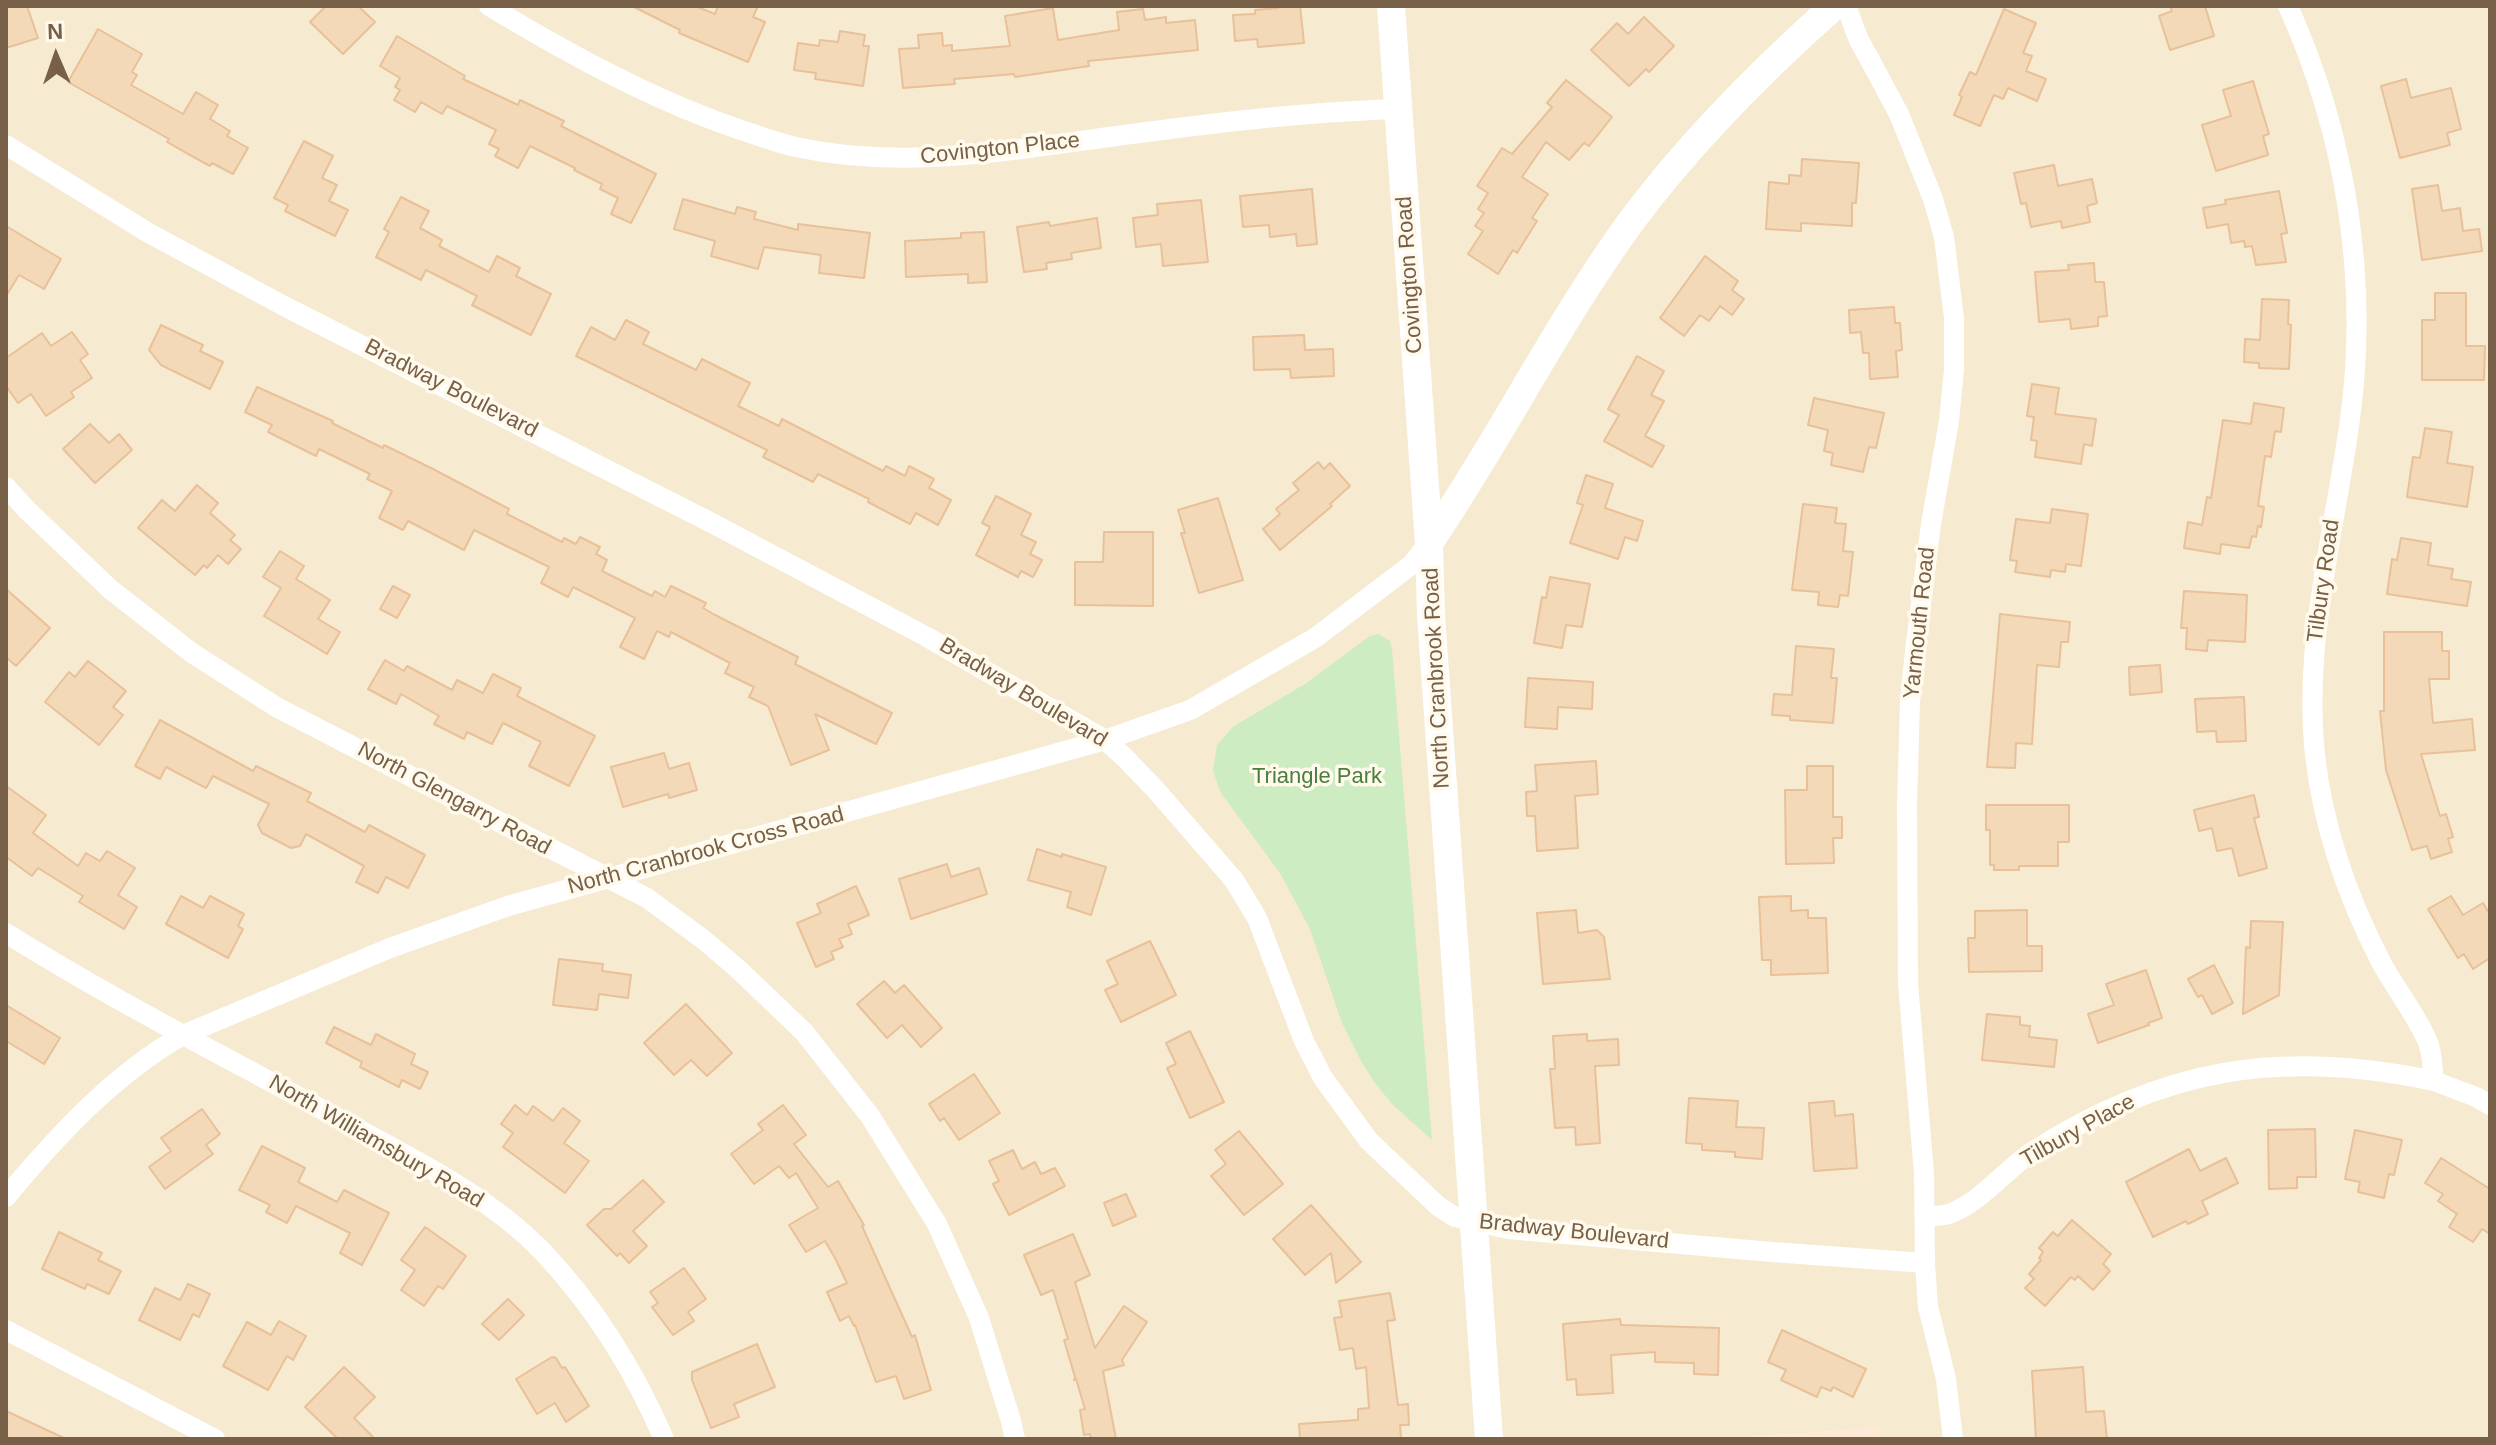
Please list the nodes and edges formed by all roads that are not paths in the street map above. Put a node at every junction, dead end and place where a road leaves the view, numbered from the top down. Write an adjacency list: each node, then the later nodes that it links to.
1 (489, 6): 6 (street, Covington Place)
2 (1391, 6): 6 (street, Covington Road)
3 (1834, 6): 9 (street, North Cranbrook Road)
4 (1846, 6): 17 (street, Yarmouth Road)
5 (2288, 6): 14 (street, Tilbury Road)
6 (1398, 109): 9 (street, Covington Road)
7 (6, 145): 10 (street, Bradway Boulevard)
8 (6, 487): 11 (street, North Glengarry Road)
9 (1429, 543): 10 (street, North Cranbrook Cross Road); 18 (street, North Cranbrook Road)
10 (1105, 740): 11 (street, North Cranbrook Cross Road); 18 (street, Bradway Boulevard)
11 (607, 879): 13 (street, North Cranbrook Cross Road); 23 (street, North Glengarry Road)
12 (6, 933): 13 (street, North Williamsbury Road)
13 (183, 1035): 16 (street, North Cranbrook Cross Road); 22 (street, North Williamsbury Road)
14 (2434, 1081): 15 (street); 17 (street, Tilbury Place)
15 (2490, 1105)
16 (6, 1197)
17 (1925, 1217): 19 (street, Yarmouth Road)
18 (1475, 1222): 19 (street, Bradway Boulevard); 24 (street, North Cranbrook Road)
19 (1925, 1263): 25 (street)
20 (6, 1330): 21 (street)
21 (215, 1439)
22 (664, 1439)
23 (1015, 1439)
24 (1489, 1439)
25 (1953, 1439)

